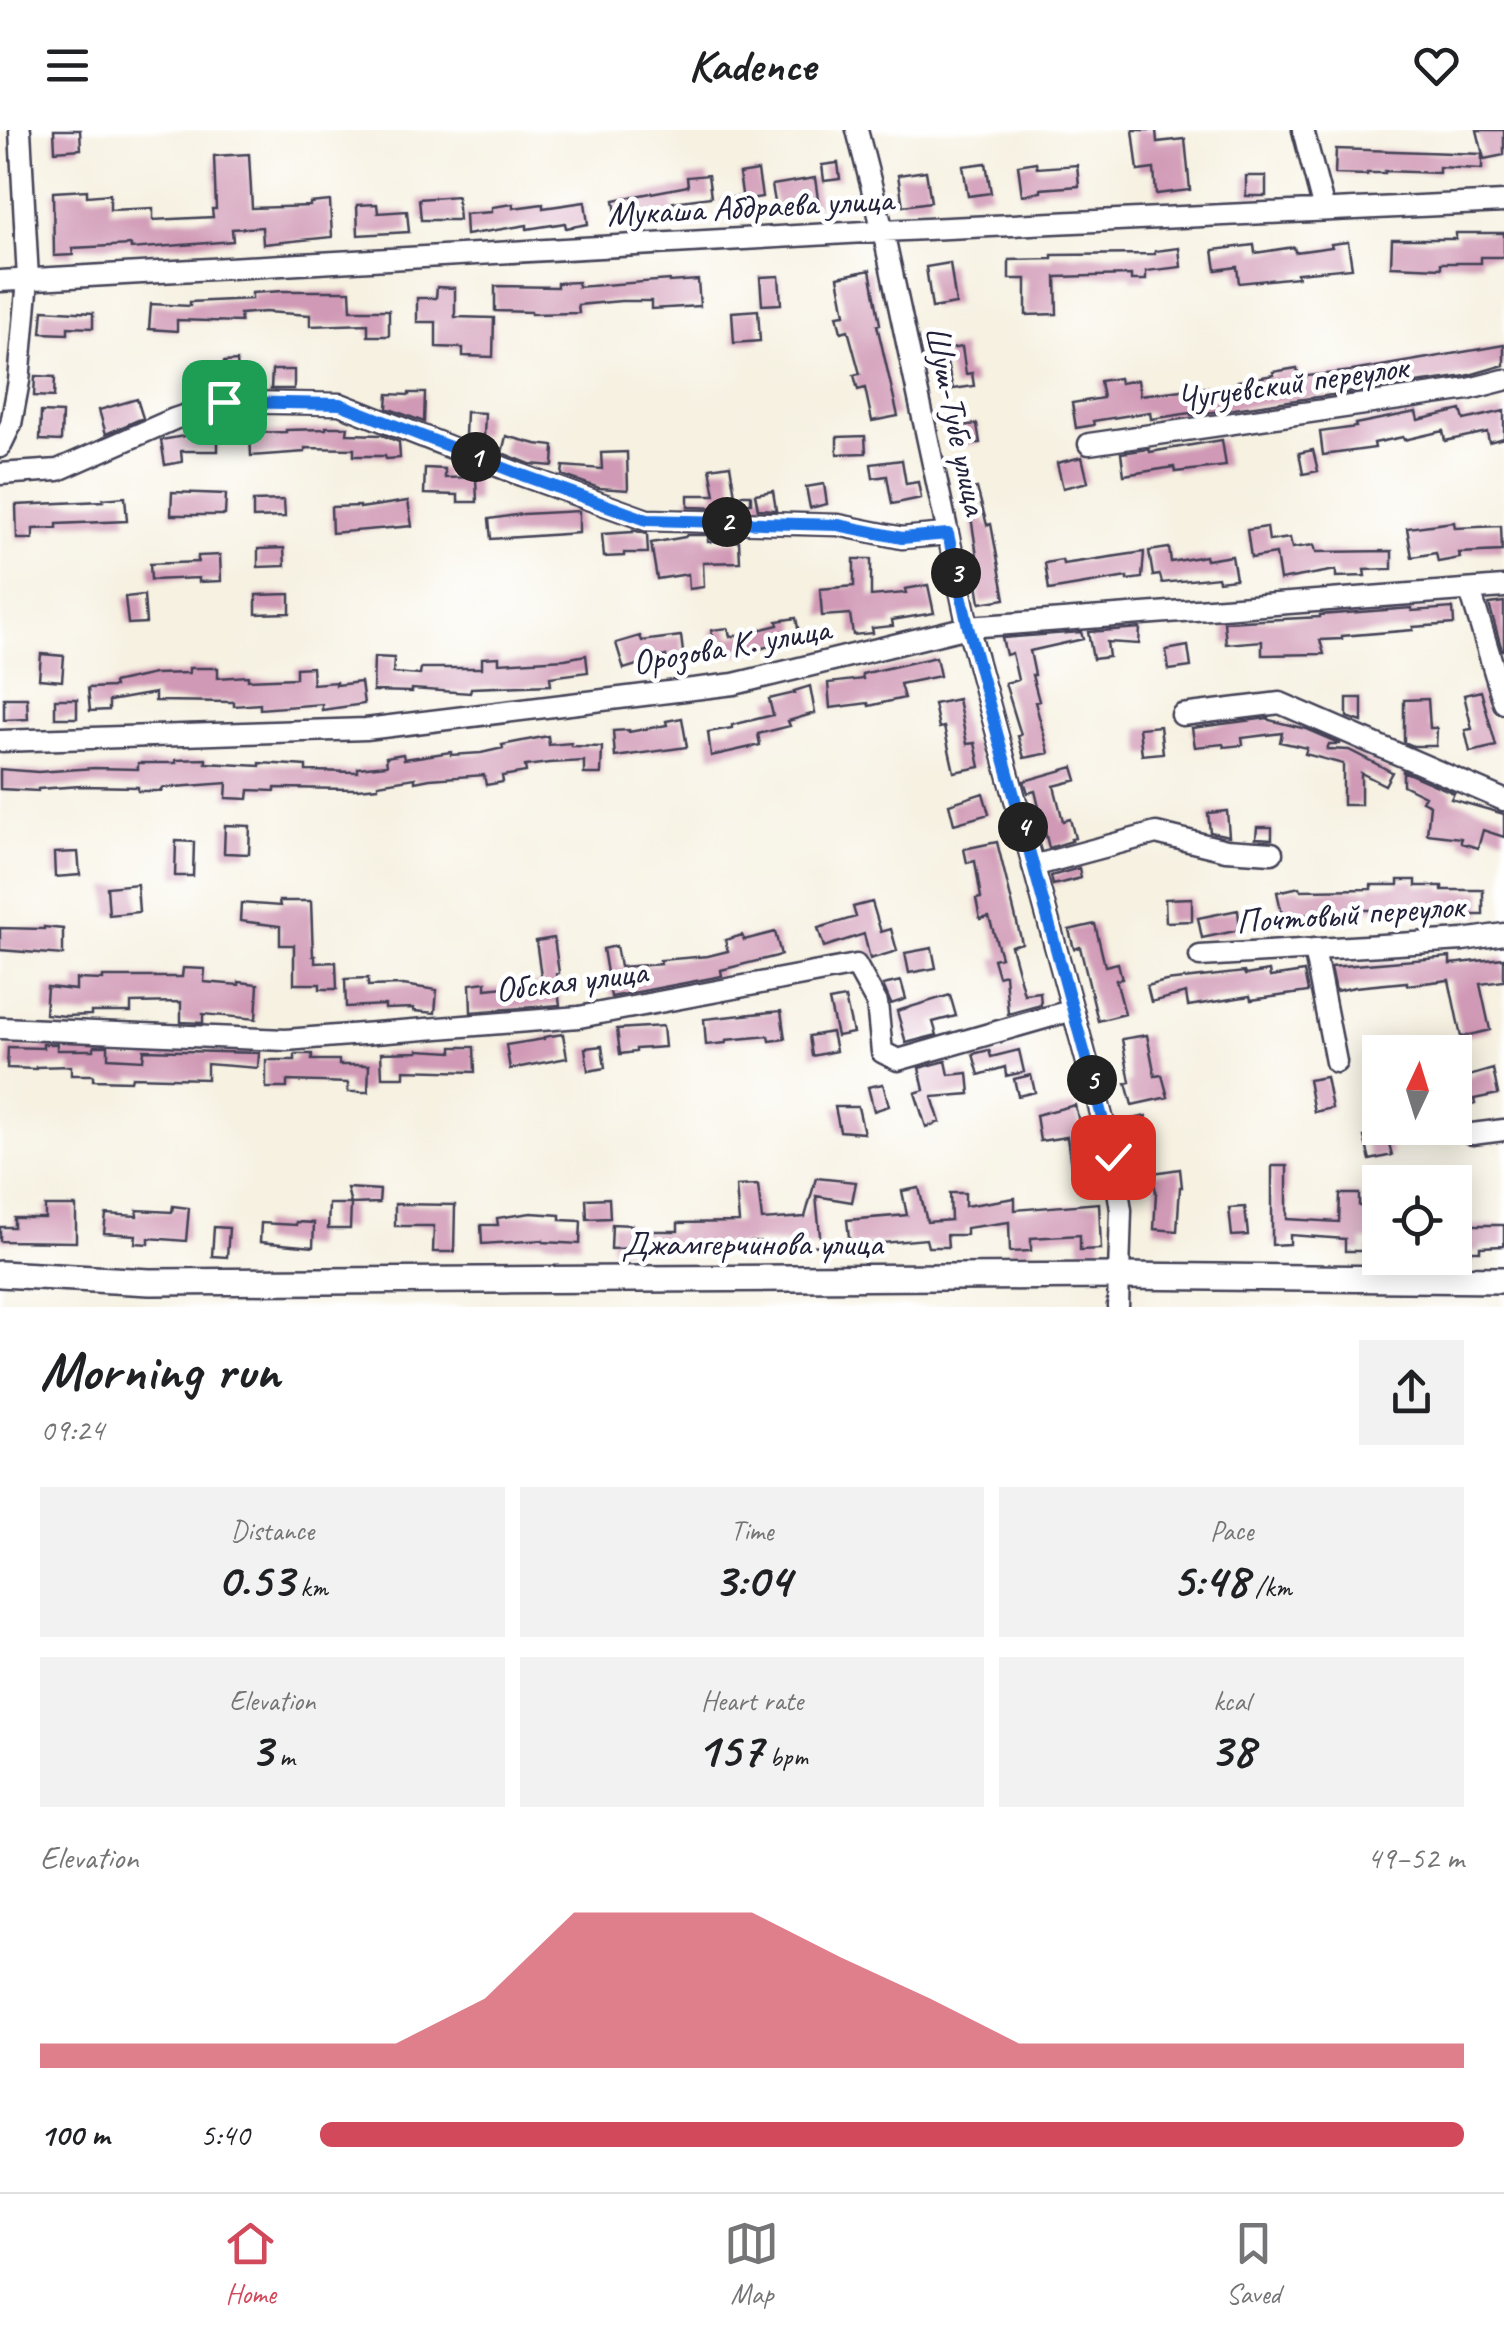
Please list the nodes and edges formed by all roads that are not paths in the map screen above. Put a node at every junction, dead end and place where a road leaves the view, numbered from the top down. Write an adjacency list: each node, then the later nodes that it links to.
1 (20, 130): 7 (street)
2 (857, 130): 6 (street, Шуш-Тубе улица)
3 (1303, 130): 5 (street)
4 (1504, 202): 5 (street, Мукаша Абдраева улица)
5 (1324, 210): 6 (street, Мукаша Абдраева улица)
6 (883, 231): 7 (street, Мукаша Абдраева улица); 13 (street, Шуш-Тубе улица)
7 (28, 279): 8 (street, Мукаша Абдраева улица); 11 (street)
8 (0, 281)
9 (1504, 380): 10 (street, Чугуевский переулок)
10 (1088, 444)
11 (0, 447)
12 (0, 474): 13 (street)
13 (948, 534): 16 (street, Шуш-Тубе улица)
14 (1504, 587): 15 (street, Орозова К. улица)
15 (1470, 590): 16 (street, Орозова К. улица); 17 (street)
16 (968, 627): 19 (street, Орозова К. улица); 22 (street, Шуш-Тубе улица)
17 (1504, 704)
18 (1182, 715): 20 (street)
19 (0, 741)
20 (1504, 800)
21 (1272, 854): 22 (street)
22 (1034, 866): 26 (street, Шуш-Тубе улица)
23 (1504, 934): 24 (street, Почтовый переулок)
24 (1314, 949): 25 (street, Почтовый переулок); 28 (street)
25 (1200, 956)
26 (1073, 1010): 27 (street, Обская улица); 32 (street, Шуш-Тубе улица)
27 (0, 1028)
28 (1336, 1062)
29 (1504, 1130): 30 (street)
30 (1472, 1134)
31 (0, 1274): 32 (street, Джамгерчинова улица)
32 (1120, 1276): 33 (street, Джамгерчинова улица); 34 (street, Шуш-Тубе улица)
33 (1504, 1280)
34 (1118, 1307)

